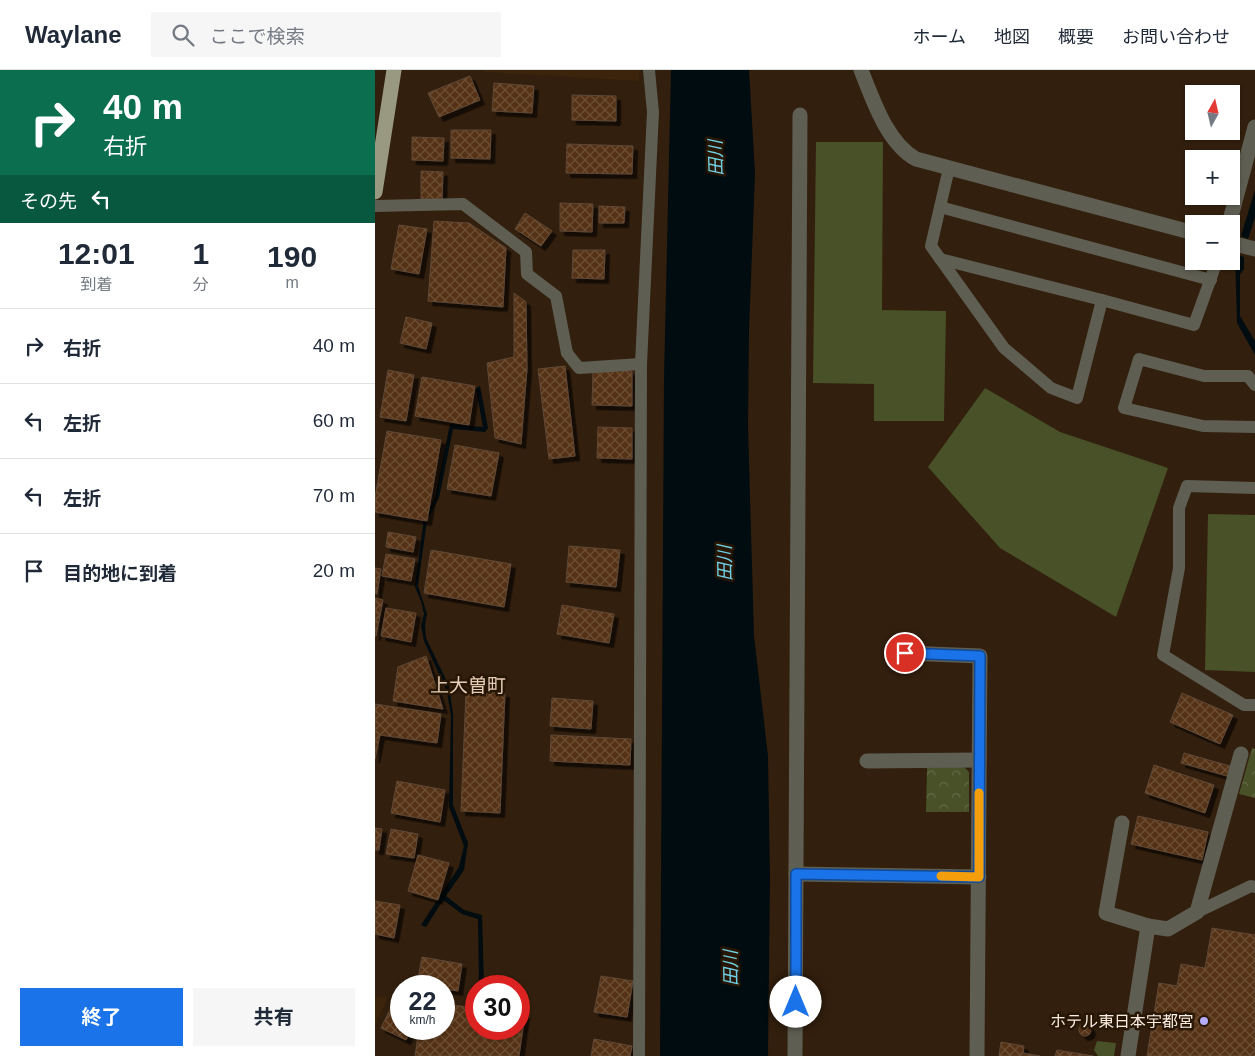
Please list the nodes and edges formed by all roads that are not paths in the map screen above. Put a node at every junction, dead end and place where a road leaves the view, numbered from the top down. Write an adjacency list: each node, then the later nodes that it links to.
1 (394, 70): 7 (main road)
2 (649, 70): 18 (lane)
3 (861, 70): 6 (street)
4 (800, 115): 28 (street)
5 (1255, 127): 10 (street)
6 (949, 168): 9 (lane); 11 (street)
7 (375, 192)
8 (375, 206): 18 (lane)
9 (940, 207): 14 (lane); 16 (lane)
10 (1231, 215)
11 (1185, 231)
12 (1240, 245): 13 (street)
13 (1254, 248)
14 (940, 259): 17 (lane); 17 (lane)
15 (1214, 270): 16 (lane)
16 (1211, 280): 17 (lane)
17 (1102, 300)
18 (641, 364): 33 (lane)
19 (1255, 385): 20 (lane)
20 (1255, 427)
21 (1255, 488): 23 (lane)
22 (905, 653): 26 (street)
23 (1255, 706)
24 (1241, 754): 31 (street)
25 (867, 760): 26 (street)
26 (979, 760): 29 (street)
27 (1122, 823): 32 (street)
28 (796, 874): 29 (street); 34 (street)
29 (979, 877): 35 (street)
30 (1255, 887): 31 (lane)
31 (1197, 912): 32 (street)
32 (1148, 926): 36 (street)
33 (639, 1056)
34 (795, 1056)
35 (977, 1056)
36 (1128, 1056)

